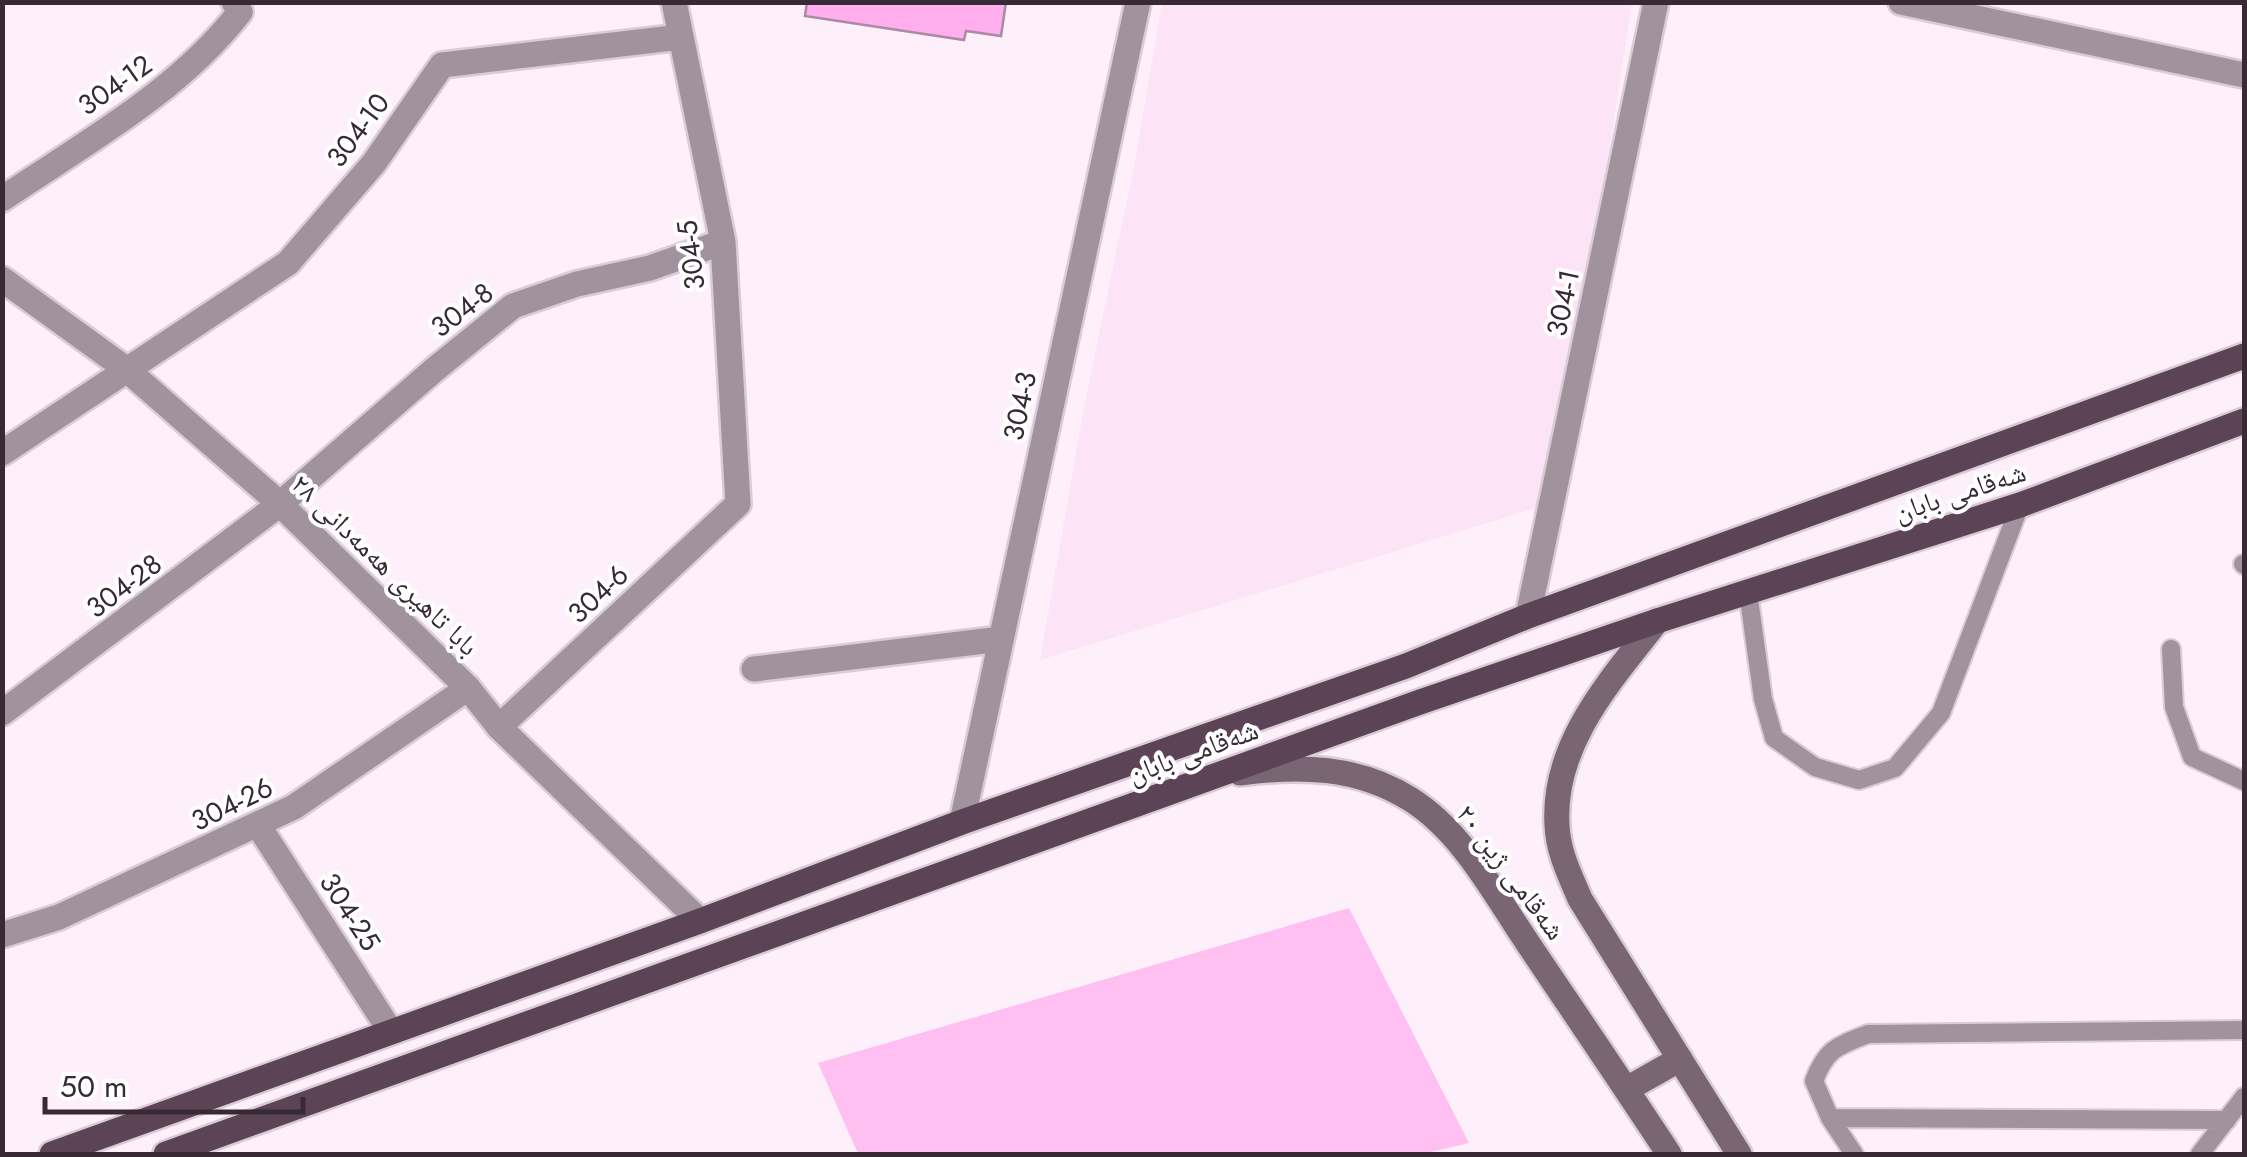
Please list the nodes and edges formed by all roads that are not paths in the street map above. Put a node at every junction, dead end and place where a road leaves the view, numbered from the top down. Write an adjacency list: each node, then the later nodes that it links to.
1 (234, 2): 9 (street, 304-12)
2 (674, 2): 7 (street, 304-5)
3 (1138, 2): 22 (street, 304-3)
4 (1656, 2): 20 (street, 304-1)
5 (1901, 2): 6 (street)
6 (1992, 12): 8 (street)
7 (681, 37): 10 (street, 304-5); 13 (street, 304-10)
8 (2244, 75)
9 (2, 200)
10 (724, 242): 16 (street, 304-8); 17 (street, 304-5)
11 (2, 280): 13 (street, بابا تاهیری هەمەدانی ٢٨)
12 (2244, 356): 20 (main road)
13 (126, 369): 15 (street, 304-10); 16 (street, بابا تاهیری هەمەدانی ٢٨)
14 (2244, 421): 18 (main road, شەقامی بابان)
15 (2, 454)
16 (280, 504): 25 (street, بابا تاهیری هەمەدانی ٢٨); 26 (street, 304-28)
17 (738, 504): 27 (street, 304-6)
18 (2020, 505): 19 (main road, شەقامی بابان); 19 (lane)
19 (1748, 592): 21 (main road, شەقامی بابان)
20 (1528, 616): 30 (main road)
21 (1656, 621): 28 (main road, شەقامی بابان); 38 (main road, شەقامی ژین ٢٠)
22 (1001, 639): 24 (street); 30 (street, 304-3)
23 (2171, 649): 29 (lane)
24 (754, 669)
25 (468, 688): 27 (street, بابا تاهیری هەمەدانی ٢٨); 31 (street, 304-26)
26 (2, 713)
27 (499, 727): 32 (street, بابا تاهیری هەمەدانی ٢٨)
28 (1216, 776): 37 (main road, شەقامی بابان); 39 (main road, شەقامی ژین ٢٠)
29 (2244, 781)
30 (962, 822): 32 (main road)
31 (258, 825): 33 (street, 304-26); 36 (street, 304-25)
32 (700, 921): 34 (main road)
33 (2, 935)
34 (422, 1021): 36 (main road); 37 (main road)
35 (2244, 1030): 41 (lane)
36 (391, 1032): 43 (main road)
37 (436, 1057): 44 (main road, شەقامی بابان)
38 (1680, 1059): 39 (main road); 46 (main road, شەقامی ژین ٢٠)
39 (1627, 1089): 45 (main road, شەقامی ژین ٢٠)
40 (2244, 1096): 42 (lane)
41 (1830, 1118): 42 (lane); 47 (lane)
42 (2227, 1120): 48 (lane)
43 (52, 1154)
44 (166, 1154)
45 (1669, 1154)
46 (1739, 1154)
47 (1854, 1154)
48 (2200, 1154)

